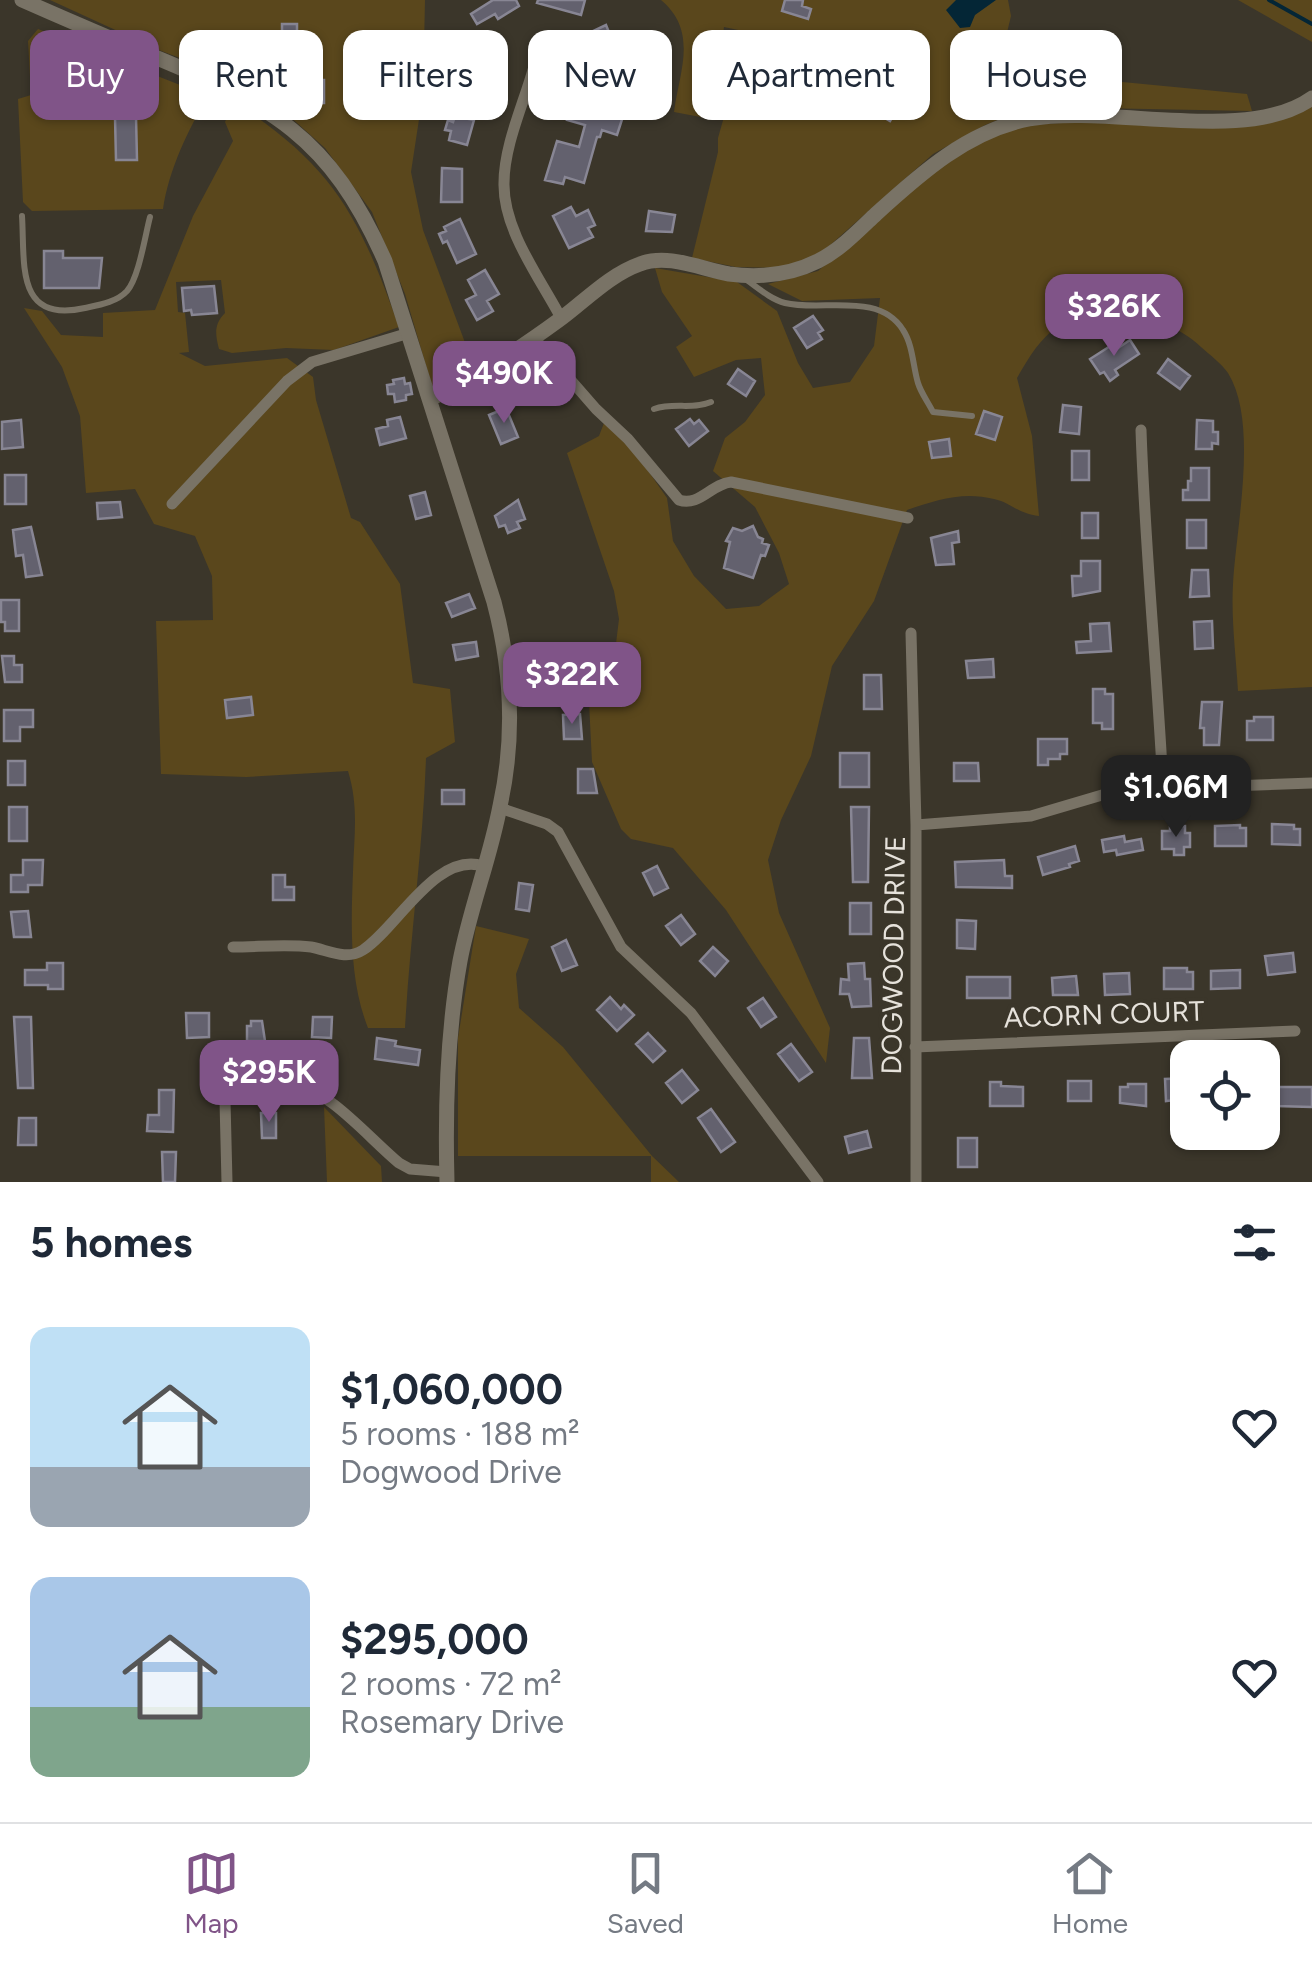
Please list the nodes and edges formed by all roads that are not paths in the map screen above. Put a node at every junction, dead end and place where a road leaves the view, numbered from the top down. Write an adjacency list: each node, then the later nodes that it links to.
1 (22, 0): 2 (street)
2 (179, 67)
3 (528, 88): 9 (street)
4 (1312, 99): 8 (street)
5 (278, 120): 10 (street)
6 (22, 216): 7 (lane)
7 (150, 217)
8 (739, 274): 9 (street); 15 (lane)
9 (562, 318): 11 (street)
10 (408, 333): 12 (street); 17 (street)
11 (534, 338): 12 (street); 18 (street)
12 (430, 398): 22 (street)
13 (711, 402): 14 (lane)
14 (654, 409)
15 (972, 416)
16 (1141, 430): 21 (street)
17 (172, 504)
18 (908, 518)
19 (911, 633): 23 (street)
20 (1312, 782): 21 (street, DOGWOOD DRIVE)
21 (1164, 787): 23 (street, DOGWOOD DRIVE)
22 (500, 808): 24 (street); 30 (street)
23 (916, 825): 27 (street, DOGWOOD DRIVE)
24 (483, 866): 25 (street); 28 (street)
25 (233, 948)
26 (1295, 1031): 27 (street, ACORN COURT)
27 (915, 1047): 31 (street, DOGWOOD DRIVE)
28 (447, 1177): 29 (street)
29 (227, 1182)
30 (818, 1182)
31 (916, 1182)

